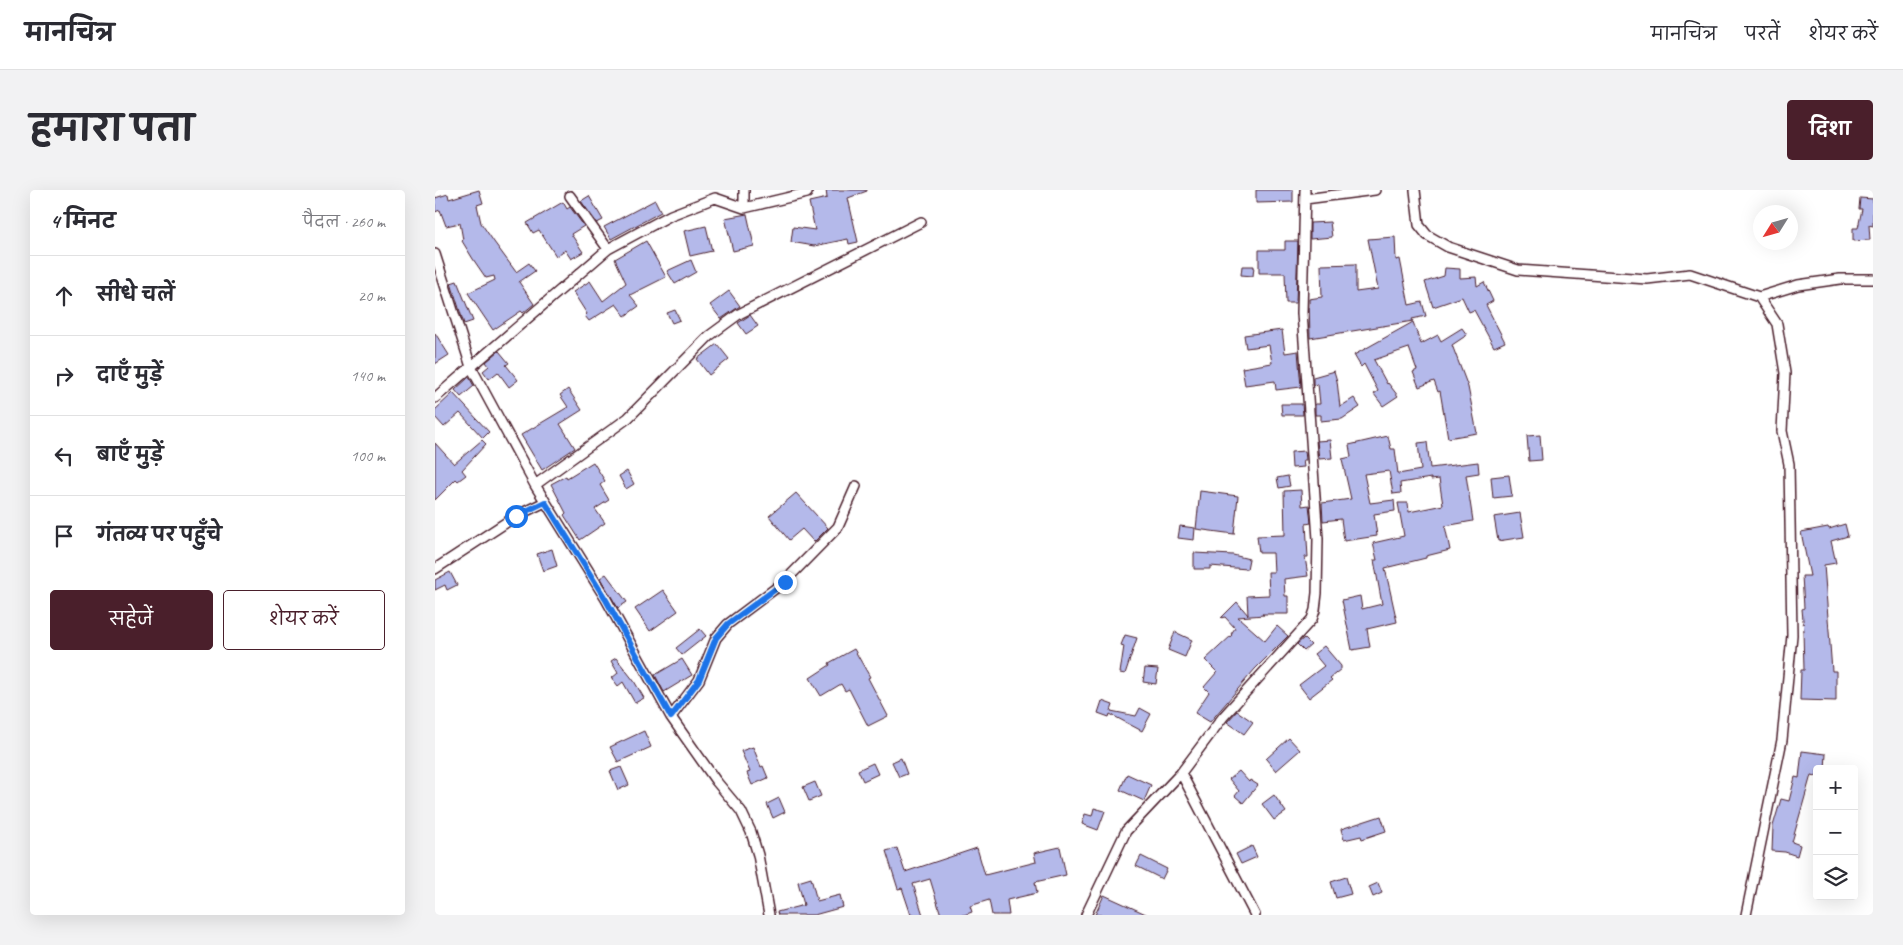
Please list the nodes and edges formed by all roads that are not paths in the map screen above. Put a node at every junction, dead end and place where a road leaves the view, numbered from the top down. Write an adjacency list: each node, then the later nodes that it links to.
1 (744, 190): 8 (street)
2 (1375, 190): 6 (street)
3 (1415, 190): 13 (street)
4 (807, 193): 8 (street)
5 (713, 194): 8 (street); 10 (street)
6 (1305, 194): 21 (street)
7 (570, 196): 10 (street)
8 (744, 208)
9 (921, 222): 16 (street)
10 (609, 249): 14 (street)
11 (435, 254): 14 (street)
12 (1873, 279): 13 (street)
13 (1759, 297): 25 (street)
14 (471, 367): 15 (street); 16 (street)
15 (435, 398)
16 (535, 485): 18 (street)
17 (856, 486): 20 (street)
18 (545, 502): 19 (street); 20 (street)
19 (435, 569)
20 (671, 717): 22 (street)
21 (1181, 773): 23 (street); 24 (street)
22 (769, 915)
23 (1086, 915)
24 (1255, 915)
25 (1746, 915)

